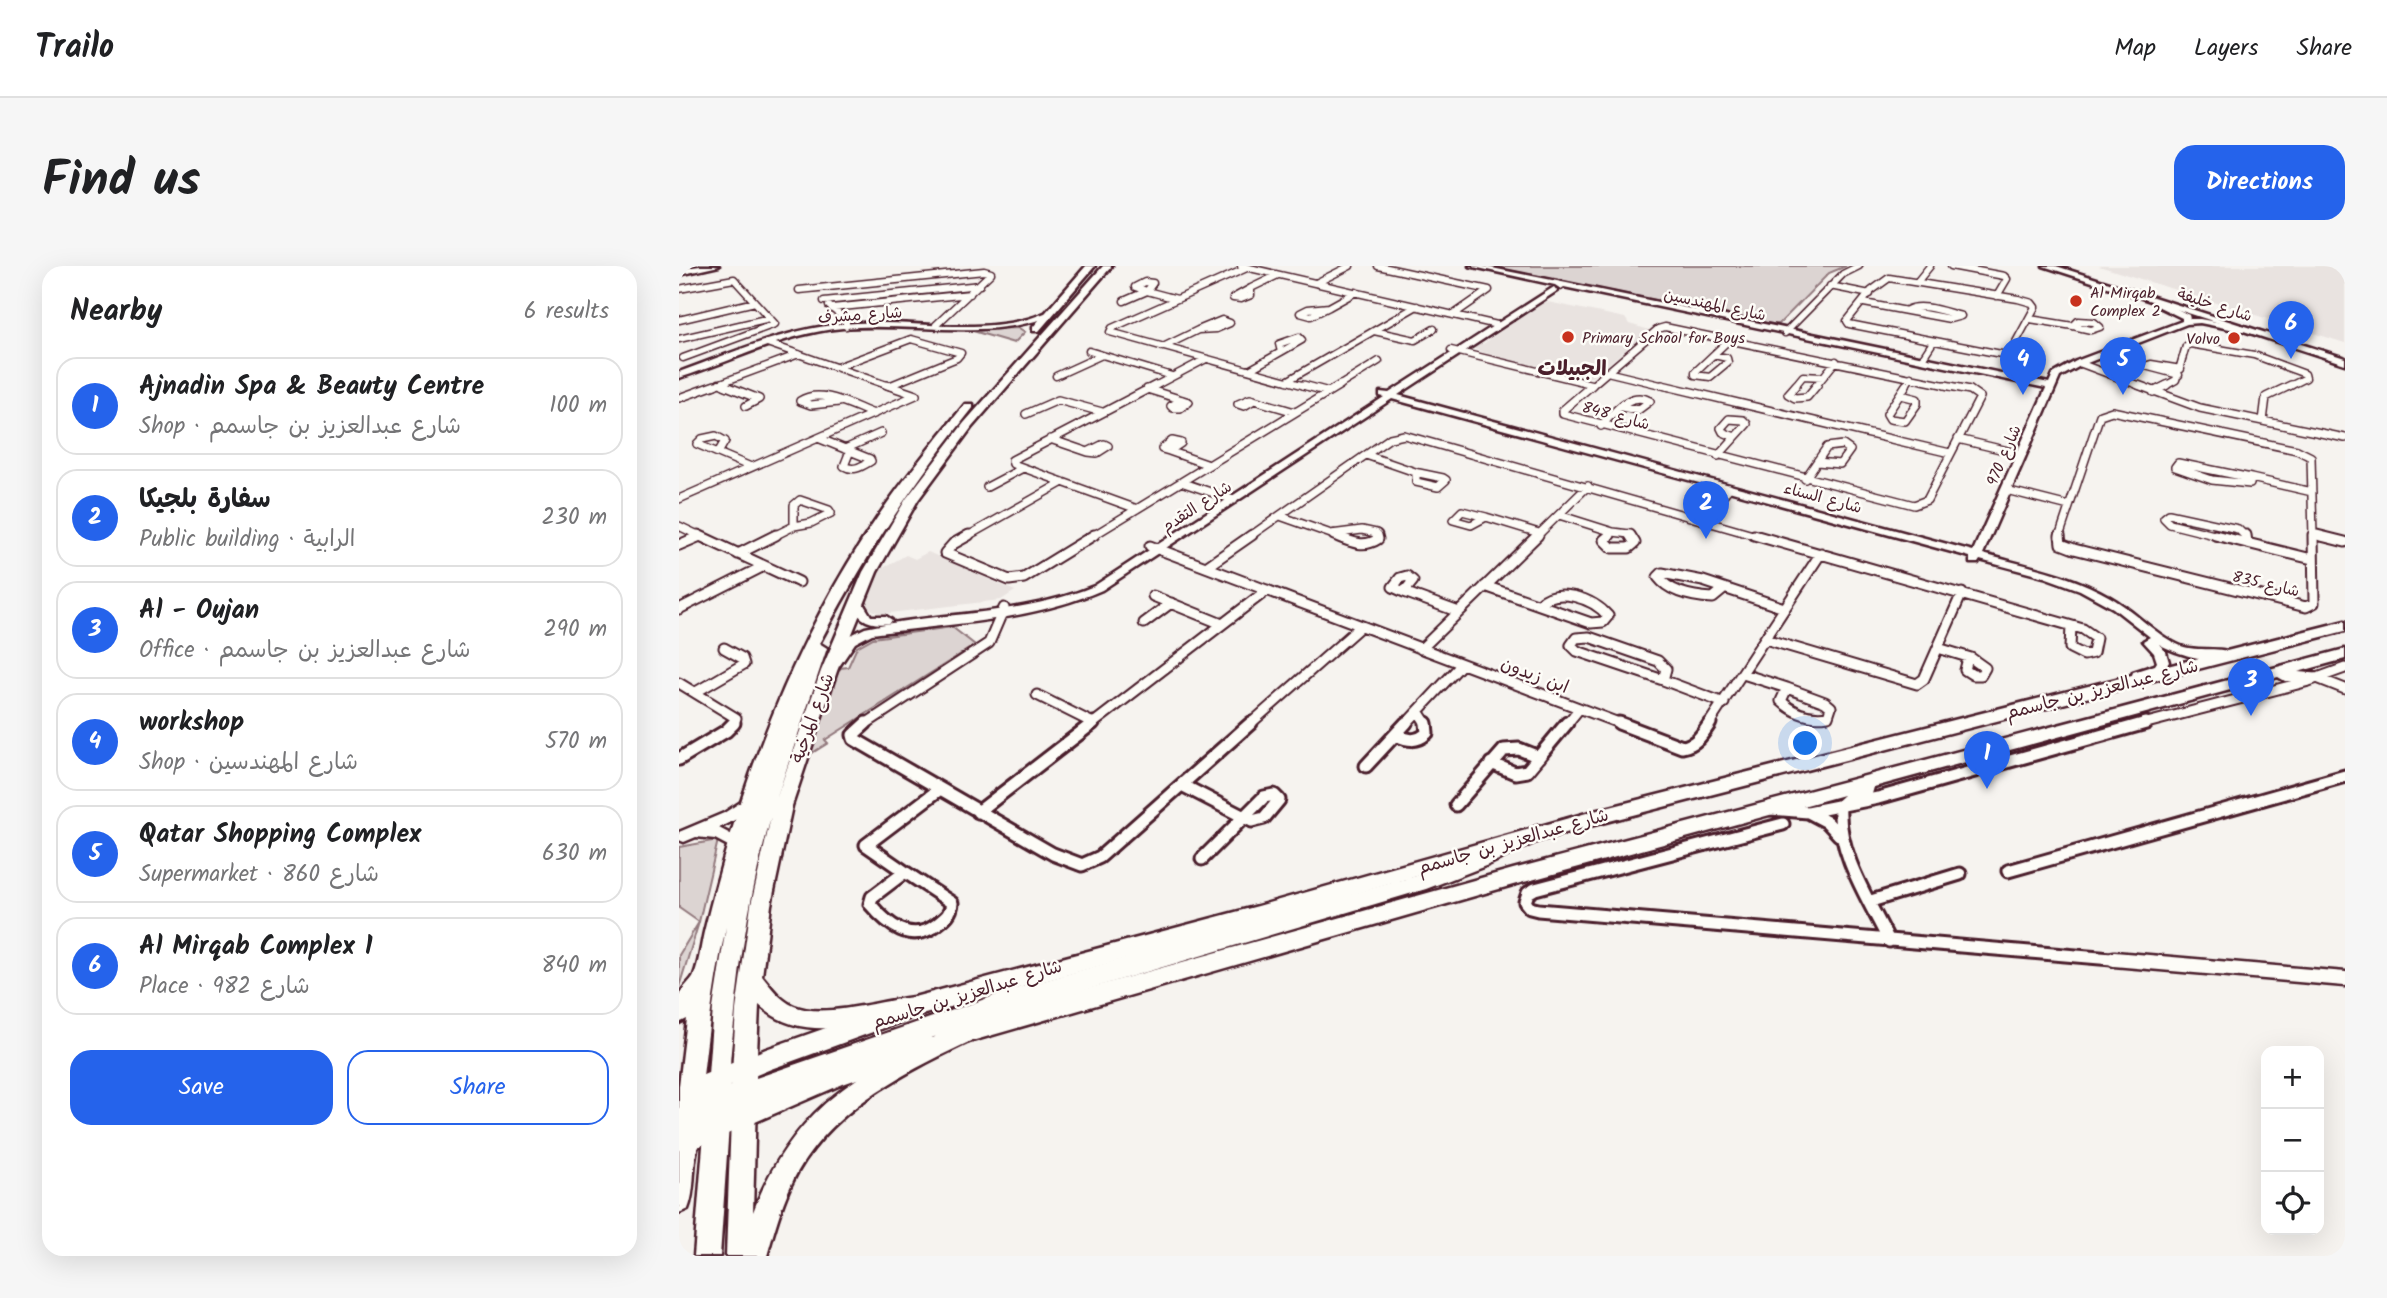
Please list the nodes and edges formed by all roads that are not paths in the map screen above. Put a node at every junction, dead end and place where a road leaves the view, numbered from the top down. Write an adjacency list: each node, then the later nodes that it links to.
1 (716, 266): 16 (main road)
2 (1091, 266): 47 (main road, شارع المرخية)
3 (1100, 266): 47 (main road)
4 (1108, 266): 47 (main road, شارع المرخية)
5 (1350, 266): 19 (street)
6 (1378, 266): 42 (street)
7 (1472, 266): 21 (street, شارع المهندسين)
8 (1849, 266): 54 (street)
9 (1859, 266): 22 (street)
10 (1930, 266): 18 (street)
11 (1951, 266): 30 (street)
12 (2047, 266): 35 (main road, شارع خليفة)
13 (2076, 266): 67 (main road, شارع خليفة)
14 (1243, 267): 17 (street); 31 (street)
15 (1459, 267): 21 (street, شارع المهندسين)
16 (679, 272)
17 (1278, 275): 19 (street); 23 (street)
18 (1917, 282): 29 (street); 30 (street)
19 (1316, 283): 27 (street)
20 (980, 285): 25 (street); 28 (street); 33 (street)
21 (1552, 286): 49 (street, شارع التقدم); 54 (street, شارع المهندسين); 54 (street, شارع المهندسين)
22 (1830, 286): 29 (street); 54 (street)
23 (1251, 288): 23 (street)
24 (679, 289): 34 (street)
25 (812, 289): 26 (street); 33 (street)
26 (799, 290)
27 (1356, 292): 38 (street); 39 (street)
28 (970, 294): 37 (street); 51 (street)
29 (1870, 294): 36 (street)
30 (1997, 296): 45 (street)
31 (1177, 299): 32 (street); 65 (street)
32 (1125, 300)
33 (824, 301): 40 (street)
34 (755, 302): 43 (street); 46 (street)
35 (2156, 302): 44 (street, شارع 970); 56 (main road, شارع خليفة)
36 (1864, 303): 41 (street); 63 (street)
37 (857, 306): 40 (street); 48 (street)
38 (1417, 306): 42 (street); 59 (street)
39 (1329, 307): 39 (street)
40 (832, 308): 48 (street)
41 (1907, 310): 41 (street)
42 (1453, 315): 49 (street)
43 (770, 318): 50 (street); 62 (street)
44 (2183, 318): 56 (street, شارع 970); 81 (street, شارع 970)
45 (2030, 319): 53 (street); 63 (street)
46 (679, 320)
47 (1051, 320): 52 (street, شارع مشرف); 60 (main road, شارع المرخية); 173 (main road, شارع المرخية)
48 (841, 321): 51 (street, شارع مشرف); 64 (street, شارع مشرف)
49 (1494, 324): 70 (street, شارع التقدم)
50 (775, 325): 58 (street); 68 (street)
51 (936, 325): 52 (street, شارع مشرف)
52 (1007, 325): 60 (street, شارع مشرف)
53 (2073, 327)
54 (1787, 328): 66 (street, شارع المهندسين); 66 (street, شارع المهندسين)
55 (1434, 329): 59 (street)
56 (2240, 329): 80 (main road, شارع خليفة)
57 (1198, 330): 57 (street); 65 (street)
58 (781, 331)
59 (1374, 331): 90 (street)
60 (1033, 332): 185 (main road, شارع المرخية)
61 (1730, 339): 74 (street); 79 (street, شارع 848); 84 (street, شارع 848)
62 (679, 341): 68 (street)
63 (1933, 342): 77 (street)
64 (767, 343): 72 (street); 85 (street, شارع مشرف)
65 (1163, 347): 76 (street)
66 (1867, 348): 77 (street, شارع المهندسين)
67 (2345, 350)
68 (702, 351): 75 (street)
69 (1089, 351): 73 (street)
70 (1454, 351): 92 (street); 99 (street, شارع التقدم)
71 (1281, 352): 71 (street); 83 (street)
72 (799, 354): 82 (street); 91 (street)
73 (1102, 355): 86 (street); 87 (street)
74 (1714, 355): 74 (street)
75 (683, 358)
76 (1206, 359): 83 (street); 87 (street)
77 (1922, 359): 94 (street, شارع المهندسين)
78 (1379, 361): 96 (street)
79 (1836, 361): 88 (street); 89 (street, شارع 848)
80 (2342, 361)
81 (2079, 363): 94 (street, شارع 970); 97 (street)
82 (837, 367): 93 (street); 93 (street)
83 (1249, 370): 90 (street)
84 (1607, 372): 92 (street, شارع 848); 123 (street)
85 (679, 374)
86 (1056, 376)
87 (1172, 376): 95 (street)
88 (1823, 377): 88 (street)
89 (1911, 377): 98 (street); 119 (street, شارع 848)
90 (1287, 381): 96 (street)
91 (719, 383): 100 (street); 105 (street)
92 (1591, 384): 112 (street, شارع 848)
93 (891, 385): 109 (street)
94 (2050, 386): 124 (street, شارع 970)
95 (1147, 389): 101 (street); 107 (street)
96 (1329, 392): 108 (street)
97 (2153, 392): 104 (street); 111 (street)
98 (1901, 395): 98 (street)
99 (1385, 397): 138 (street, شارع السناء); 142 (street, شارع التقدم)
100 (679, 398)
101 (1182, 400)
102 (1255, 400): 108 (street)
103 (839, 402): 103 (street); 109 (street)
104 (2187, 404): 111 (street); 113 (street)
105 (746, 406)
106 (1621, 407): 112 (street)
107 (1102, 412): 110 (street); 118 (street)
108 (1295, 412): 128 (street)
109 (874, 414): 116 (street)
110 (1025, 414)
111 (2263, 421): 117 (street)
112 (1601, 426): 126 (street, شارع 848)
113 (2182, 426): 140 (street, شارع 835); 143 (street, شارع 835)
114 (881, 433): 116 (street)
115 (1735, 436): 126 (street)
116 (818, 438): 129 (street)
117 (2345, 438)
118 (1050, 439): 121 (street); 130 (street)
119 (1958, 439): 123 (street, شارع 848); 124 (street)
120 (1169, 451): 128 (street)
121 (1088, 452)
122 (719, 453): 122 (street); 129 (street)
123 (1950, 453): 132 (street, شارع 848)
124 (2021, 454): 139 (street, شارع 970)
125 (1366, 455): 131 (street); 136 (street); 146 (street)
126 (1718, 456): 132 (street, شارع 848)
127 (1817, 462): 132 (street)
128 (1209, 465): 135 (street)
129 (751, 467): 141 (street)
130 (1023, 468): 134 (street); 137 (street)
131 (1417, 473)
132 (1805, 478)
133 (2251, 478): 133 (street); 140 (street)
134 (1063, 482): 144 (street); 144 (street)
135 (1181, 482): 142 (street); 144 (street)
136 (1588, 486): 145 (street); 148 (street)
137 (987, 487)
138 (1727, 490): 148 (street); 162 (street, شارع السناء)
139 (2006, 490): 143 (street); 162 (street, شارع 970)
140 (2312, 492): 154 (street, شارع 835)
141 (679, 499)
142 (1229, 499): 159 (street, شارع التقدم)
143 (2069, 506): 163 (street, شارع 835)
144 (1137, 509)
145 (1559, 515): 151 (street); 152 (street)
146 (1280, 516): 153 (street); 165 (street)
147 (1486, 517): 152 (street)
148 (1704, 519): 160 (street)
149 (679, 526): 155 (street)
150 (794, 526): 150 (street); 161 (street)
151 (1613, 532)
152 (1539, 533): 167 (street)
153 (1331, 534): 153 (street)
154 (2313, 534): 156 (street); 163 (street, شارع 835)
155 (700, 536): 158 (street); 161 (street)
156 (2345, 542)
157 (2247, 543): 157 (street); 163 (street)
158 (679, 545)
159 (1154, 548): 165 (street, ابن زيدون); 178 (street, شارع التقدم)
160 (1821, 553): 171 (street); 176 (street, ابن زيدون)
161 (738, 554): 164 (street)
162 (1975, 558): 186 (street, شارع السناء)
163 (2312, 559)
164 (764, 566): 166 (street); 177 (street)
165 (1206, 567): 169 (street, ابن زيدون)
166 (799, 582)
167 (1485, 586): 175 (street); 179 (street)
168 (1724, 589): 168 (street); 176 (street)
169 (1266, 590): 181 (street); 182 (street, ابن زيدون)
170 (1404, 592): 179 (street)
171 (1962, 593): 183 (street); 189 (street)
172 (1153, 596): 174 (street)
173 (857, 602): 178 (street, شارع التقدم); 195 (main road, شارع المرخية)
174 (1171, 603): 180 (street); 181 (street)
175 (1539, 604): 175 (street)
176 (1784, 608): 187 (street, ابن زيدون)
177 (679, 609)
178 (1003, 611): 195 (street, شارع التقدم); 219 (street)
179 (1459, 612): 190 (street)
180 (1143, 623)
181 (1222, 624): 209 (street)
182 (1361, 626): 190 (street, ابن زيدون); 218 (street)
183 (2071, 626)
184 (2345, 626): 191 (main road, شارع عبدالعزيز بن جاسمم)
185 (818, 627): 220 (main road, شارع المرخية); 245 (main road)
186 (2142, 630): 191 (street, شارع السناء); 200 (street, شارع السناء)
187 (1765, 639): 189 (street); 196 (street, ابن زيدون)
188 (724, 648): 204 (street)
189 (1938, 648): 192 (street)
190 (1421, 649): 193 (street, ابن زيدون)
191 (2239, 654): 200 (main road, شارع عبدالعزيز بن جاسمم)
192 (1968, 658)
193 (1462, 664): 207 (street, ابن زيدون); 208 (street)
194 (2344, 664): 197 (main road, شارع عبدالعزيز بن جاسمم); 198 (street, شارع عبدالعزيز بن جاسمم); 203 (street)
195 (829, 671): 239 (main road, شارع المرخية)
196 (1743, 674): 202 (street); 206 (street, ابن زيدون)
197 (2264, 676): 198 (main road); 210 (main road, شارع عبدالعزيز بن جاسمم)
198 (2317, 678): 203 (street); 210 (street, شارع عبدالعزيز بن جاسمم)
199 (1663, 680): 199 (street); 206 (street)
200 (2125, 682): 226 (main road, شارع عبدالعزيز بن جاسمم)
201 (679, 683): 204 (street)
202 (1787, 688): 202 (street)
203 (2345, 688)
204 (696, 692): 213 (street)
205 (1037, 695): 209 (street)
206 (1724, 702): 207 (street, ابن زيدون)
207 (1579, 709): 212 (street)
208 (1418, 711): 211 (street); 211 (street)
209 (1094, 723): 223 (street)
210 (2108, 725): 217 (main road, شارع عبدالعزيز بن جاسمم); 222 (street, شارع عبدالعزيز بن جاسمم)
211 (1395, 734): 215 (street)
212 (1539, 757): 214 (street); 214 (street)
213 (679, 759)
214 (1491, 763): 221 (street)
215 (1366, 766)
216 (2345, 776): 231 (street)
217 (1870, 783): 222 (main road); 225 (main road, شارع عبدالعزيز بن جاسمم)
218 (1182, 785): 223 (street); 230 (street)
219 (940, 789): 223 (street); 232 (street)
220 (747, 803): 227 (street); 229 (main road, شارع المرخية)
221 (1456, 805)
222 (1840, 806): 224 (street, شارع عبدالعزيز بن جاسمم); 228 (street)
223 (978, 812)
224 (1808, 812): 225 (street, شارع عبدالعزيز بن جاسمم); 228 (street)
225 (1777, 817): 234 (street); 243 (main road, شارع عبدالعزيز بن جاسمم)
226 (1537, 833): 241 (main road, شارع عبدالعزيز بن جاسمم); 245 (main road)
227 (681, 836): 229 (street)
228 (1842, 837): 235 (street)
229 (735, 843): 238 (main road, شارع المرخية)
230 (1202, 859)
231 (2008, 871)
232 (905, 872): 232 (street)
233 (1960, 874): 235 (street)
234 (1545, 886): 236 (street); 236 (street)
235 (1871, 901): 237 (street)
236 (1550, 910): 237 (street)
237 (1889, 941): 240 (street)
238 (705, 977): 242 (main road); 245 (main road, شارع المرخية)
239 (751, 977): 241 (main road); 244 (main road, شارع المرخية)
240 (2345, 979)
241 (914, 1007): 244 (main road, شارع عبدالعزيز بن جاسمم)
242 (679, 1013)
243 (969, 1031): 245 (main road, شارع عبدالعزيز بن جاسمم); 249 (main road)
244 (744, 1068): 245 (main road)
245 (707, 1108): 246 (main road, شارع المرخية); 247 (main road); 248 (main road, شارع المرخية)
246 (679, 1200)
247 (707, 1256)
248 (739, 1256)
249 (754, 1256)

